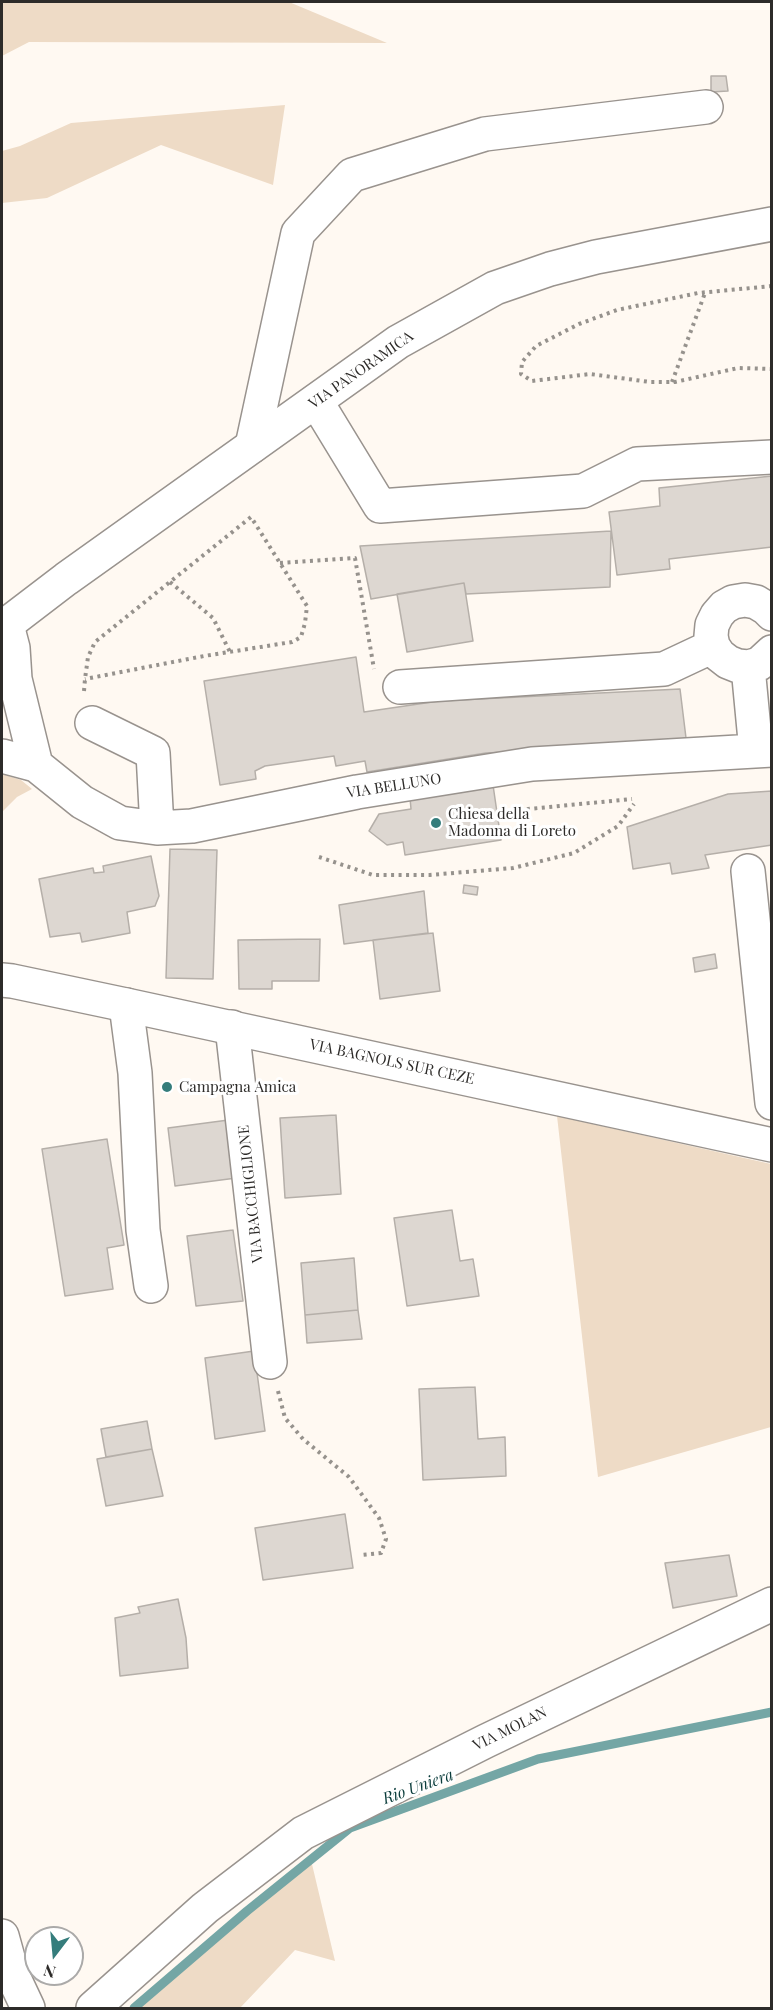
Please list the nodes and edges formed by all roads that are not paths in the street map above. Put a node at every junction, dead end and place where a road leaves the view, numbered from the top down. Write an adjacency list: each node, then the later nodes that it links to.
1 (706, 107): 4 (street)
2 (771, 224): 3 (street, VIA PANORAMICA)
3 (315, 401): 4 (street, VIA PANORAMICA); 5 (street)
4 (252, 446): 7 (street, VIA PANORAMICA)
5 (771, 457)
6 (771, 614): 8 (street)
7 (4, 626): 14 (street)
8 (714, 646): 9 (street); 10 (street)
9 (760, 659): 12 (street)
10 (400, 687)
11 (92, 723): 15 (street)
12 (764, 751): 15 (street, VIA BELLUNO)
13 (2, 756): 14 (street, VIA BELLUNO)
14 (36, 765): 15 (street, VIA BELLUNO)
15 (157, 828)
16 (748, 871): 20 (street)
17 (5, 978): 18 (street, VIA BAGNOLS SUR CEZE)
18 (126, 1005): 19 (street, VIA BAGNOLS SUR CEZE); 22 (street)
19 (232, 1027): 21 (street, VIA BAGNOLS SUR CEZE); 23 (street, VIA BACCHIGLIONE)
20 (771, 1103)
21 (771, 1145)
22 (152, 1286)
23 (270, 1362)
24 (771, 1604): 27 (street, VIA MOLAN)
25 (2, 1936): 26 (street)
26 (28, 2008)
27 (93, 2008)

